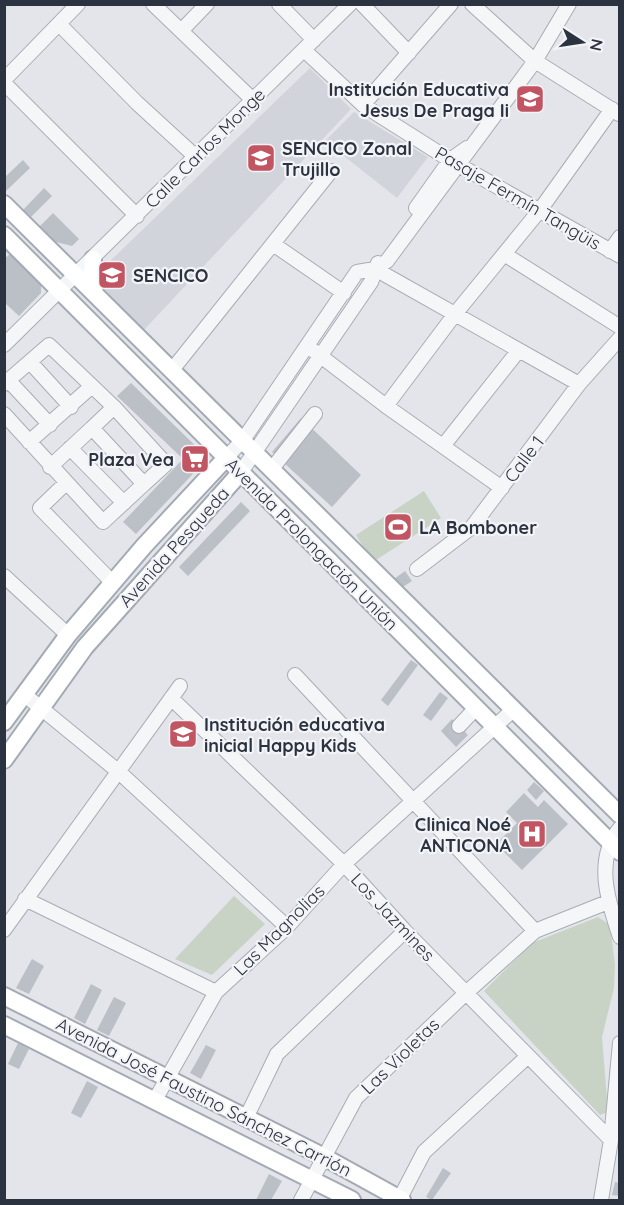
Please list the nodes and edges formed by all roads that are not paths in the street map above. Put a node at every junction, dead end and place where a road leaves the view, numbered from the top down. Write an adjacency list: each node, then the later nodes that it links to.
1 (78, 4): 10 (street)
2 (153, 4): 11 (street)
3 (207, 4): 11 (street)
4 (279, 4): 12 (street)
5 (350, 4): 12 (street, Calle Carlos Monge)
6 (362, 4): 14 (street)
7 (451, 4): 14 (street)
8 (472, 4): 15 (street)
9 (569, 4): 15 (street)
10 (59, 24): 16 (street); 21 (street)
11 (182, 30): 18 (street)
12 (314, 40): 13 (street, Calle Carlos Monge)
13 (304, 50): 18 (street, Calle Carlos Monge); 19 (street, Pasaje Fermín Tangüis)
14 (409, 53): 19 (street)
15 (535, 62): 20 (street); 22 (street, Avenida Pesqueda)
16 (10, 65): 17 (street)
17 (4, 82): 26 (street)
18 (254, 100): 21 (street, Calle Carlos Monge)
19 (363, 105): 22 (street, Pasaje Fermín Tangüis)
20 (616, 112): 25 (street)
21 (196, 157): 26 (street, Calle Carlos Monge)
22 (455, 162): 25 (street, Pasaje Fermín Tangüis); 33 (street, Avenida Pesqueda)
23 (331, 171): 29 (street)
24 (4, 204): 34 (main road, Avenida Prolongación Unión)
25 (540, 210): 30 (street); 31 (street, Pasaje Fermín Tangüis)
26 (137, 216): 32 (street, Calle Carlos Monge)
27 (4, 235): 35 (main road, Avenida Prolongación Unión)
28 (620, 237): 31 (street)
29 (273, 244): 36 (street); 46 (street)
30 (504, 254): 38 (street); 39 (street)
31 (615, 254)
32 (93, 259): 34 (street, Calle Carlos Monge); 37 (main road)
33 (375, 268): 36 (street, Avenida Pesqueda); 38 (street); 44 (street, Avenida Pesqueda)
34 (77, 276): 35 (street, Calle Carlos Monge); 37 (main road, Avenida Prolongación Unión)
35 (60, 291): 41 (street, Calle Carlos Monge); 62 (main road, Avenida Prolongación Unión)
36 (344, 293): 42 (street, Avenida Pesqueda)
37 (95, 294): 46 (main road, Avenida Prolongación Unión)
38 (455, 314): 43 (street); 51 (street)
39 (620, 327)
40 (620, 338): 48 (street, Calle 1)
41 (4, 345)
42 (308, 346): 44 (street); 57 (street, Avenida Pesqueda)
43 (519, 350): 48 (street); 59 (street)
44 (321, 357): 51 (street); 61 (street, Avenida Pesqueda)
45 (30, 362): 47 (street); 49 (street); 50 (street)
46 (172, 370): 57 (main road, Avenida Prolongación Unión)
47 (7, 383): 55 (street)
48 (579, 384): 68 (street, Calle 1)
49 (92, 386): 50 (street); 52 (street)
50 (71, 406): 55 (street)
51 (386, 406): 59 (street)
52 (114, 407): 56 (street); 67 (street)
53 (4, 414): 58 (street)
54 (315, 414): 64 (street)
55 (50, 425): 58 (street)
56 (92, 428): 60 (street); 67 (street)
57 (243, 440): 61 (main road, Avenida Prolongación Unión); 62 (street, Avenida Pesqueda)
58 (30, 442): 63 (street)
59 (443, 446): 68 (street)
60 (70, 448): 63 (street); 69 (street)
61 (256, 454): 64 (main road, Avenida Prolongación Unión); 65 (street, Avenida Pesqueda)
62 (226, 458): 65 (main road, Avenida Prolongación Unión); 70 (main road, Avenida Pesqueda)
63 (50, 467): 66 (street)
64 (271, 470): 75 (main road, Avenida Prolongación Unión)
65 (241, 472): 71 (main road, Avenida Pesqueda); 76 (main road, Avenida Prolongación Unión)
66 (66, 483): 69 (street); 74 (street)
67 (144, 484): 69 (street)
68 (502, 488): 72 (street, Calle 1)
69 (124, 502)
70 (144, 546): 71 (street); 74 (main road, Avenida Pesqueda)
71 (159, 562): 83 (main road, Avenida Pesqueda)
72 (417, 569)
73 (4, 576): 77 (street)
74 (112, 583): 77 (main road, Avenida Pesqueda)
75 (387, 585): 76 (main road); 84 (main road, Avenida Prolongación Unión)
76 (370, 602): 82 (main road, Avenida Prolongación Unión)
77 (68, 635): 80 (main road, Avenida Pesqueda)
78 (295, 675): 90 (street)
79 (180, 686): 81 (street)
80 (25, 694): 83 (street); 85 (main road, Avenida Pesqueda)
81 (171, 698): 89 (street); 94 (street, Los Jazmines)
82 (476, 708): 86 (main road, Avenida Prolongación Unión); 87 (street)
83 (42, 710): 88 (main road, Avenida Pesqueda); 89 (street)
84 (513, 710): 86 (street, Las Magnolias); 91 (main road, Avenida Prolongación Unión)
85 (4, 722)
86 (495, 727): 87 (street, Las Magnolias); 93 (main road, Avenida Prolongación Unión)
87 (465, 738): 90 (street, Las Magnolias)
88 (4, 760)
89 (119, 772): 95 (street); 97 (street)
90 (413, 801): 94 (street, Las Magnolias); 100 (street)
91 (620, 815)
92 (620, 828): 93 (street)
93 (614, 847): 96 (street)
94 (344, 864): 97 (street, Las Magnolias); 99 (street, Los Jazmines)
95 (25, 899): 98 (street); 102 (street)
96 (608, 902): 100 (street, Las Violetas); 101 (street)
97 (286, 927): 102 (street, Las Magnolias)
98 (4, 930)
99 (405, 931): 103 (street, Los Jazmines); 110 (street)
100 (536, 931): 103 (street, Las Violetas)
101 (620, 938)
102 (216, 992): 108 (street, Las Magnolias)
103 (466, 993): 107 (street, Los Jazmines); 112 (street, Las Violetas)
104 (4, 996): 108 (main road, Avenida José Faustino Sánchez Carrión)
105 (4, 1025): 109 (main road, Avenida José Faustino Sánchez Carrión)
106 (620, 1043): 111 (street)
107 (528, 1056): 111 (street, Los Jazmines); 116 (street)
108 (168, 1078): 109 (street, Las Magnolias); 110 (main road, Avenida José Faustino Sánchez Carrión)
109 (155, 1101): 113 (main road, Avenida José Faustino Sánchez Carrión)
110 (246, 1118): 112 (main road, Avenida José Faustino Sánchez Carrión)
111 (611, 1140): 117 (street)
112 (324, 1157): 113 (street, Las Violetas); 116 (main road, Avenida José Faustino Sánchez Carrión)
113 (312, 1179): 114 (street, Las Violetas); 115 (main road, Avenida José Faustino Sánchez Carrión)
114 (301, 1200)
115 (352, 1200)
116 (400, 1200)
117 (601, 1200)

